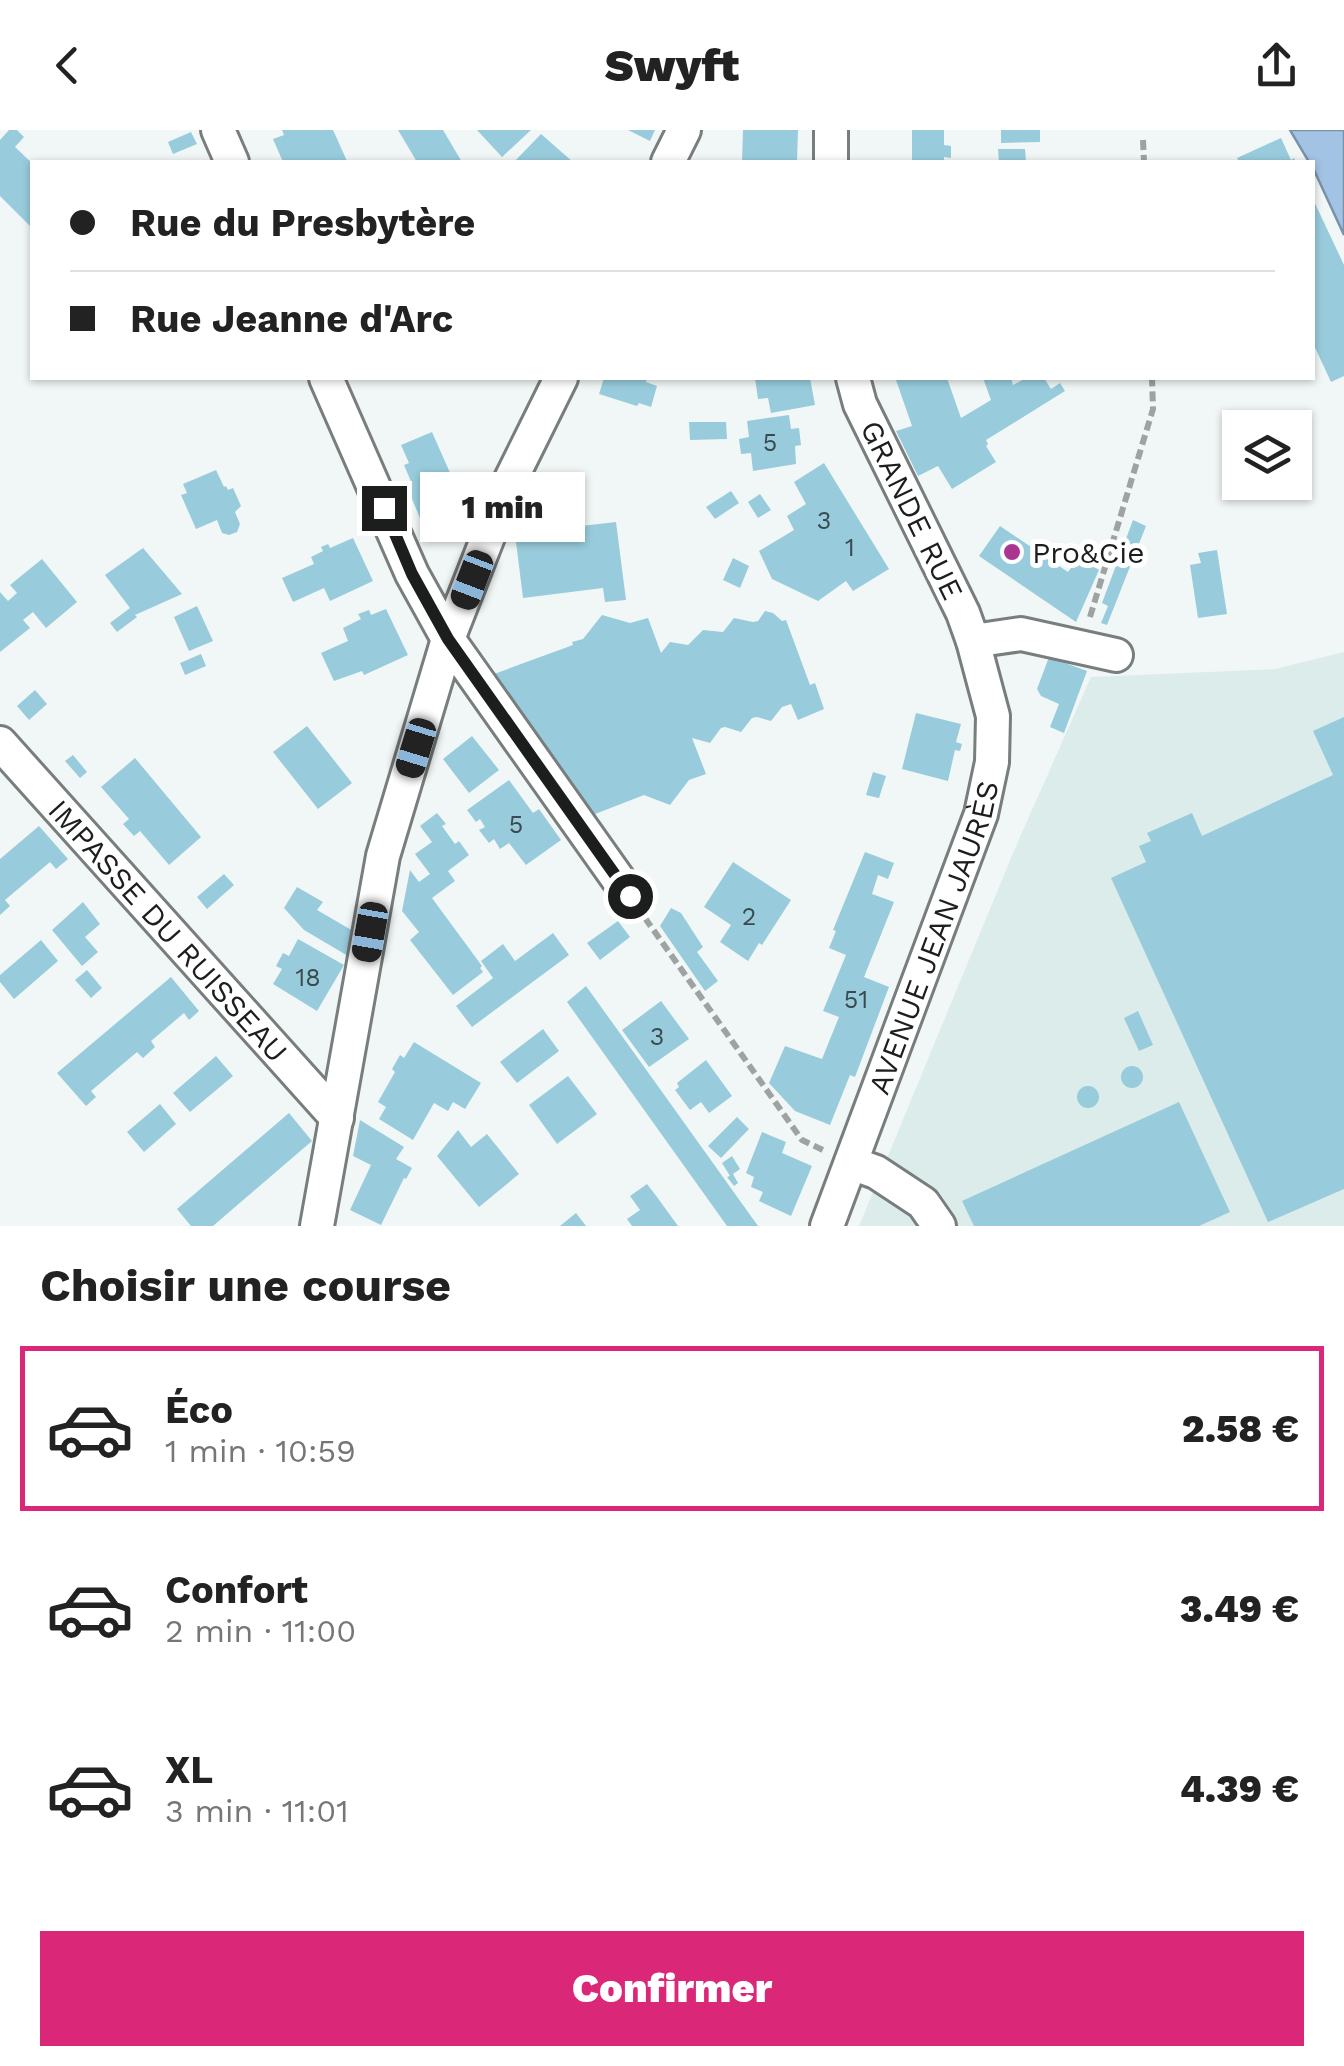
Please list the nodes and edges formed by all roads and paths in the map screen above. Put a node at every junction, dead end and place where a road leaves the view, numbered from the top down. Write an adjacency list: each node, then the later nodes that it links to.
1 (218, 130): 5 (street)
2 (684, 130): 6 (street)
3 (830, 130): 7 (street)
4 (1144, 140): 8 (path)
5 (231, 160)
6 (669, 160)
7 (832, 160)
8 (1144, 160)
9 (327, 380): 13 (street)
10 (560, 380): 13 (street)
11 (854, 380): 14 (street, GRANDE RUE)
12 (1152, 380): 15 (path)
13 (448, 639): 18 (street); 19 (street)
14 (973, 641): 15 (street); 20 (street, AVENUE JEAN JAURÈS)
15 (1081, 646): 16 (street)
16 (1116, 655)
17 (0, 743): 19 (street, IMPASSE DU RUISSEAU)
18 (630, 896): 20 (path)
19 (336, 1118): 21 (street)
20 (852, 1163): 22 (street, AVENUE JEAN JAURÈS); 23 (street)
21 (317, 1226)
22 (828, 1226)
23 (939, 1226)

